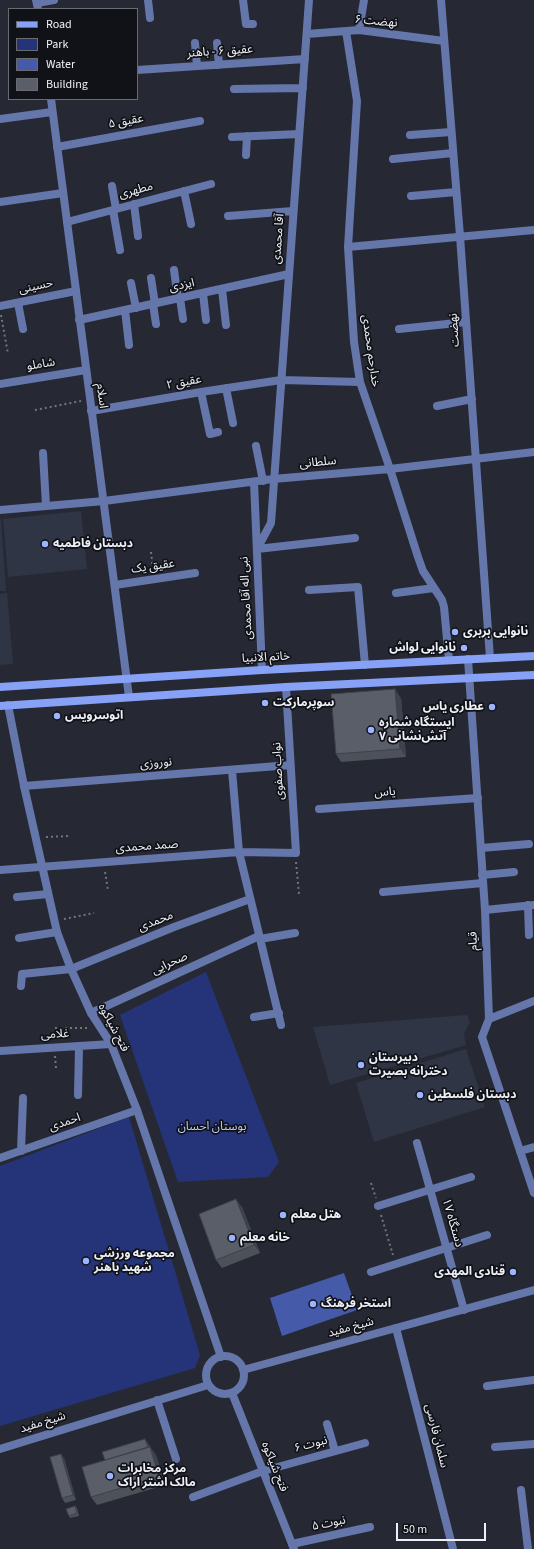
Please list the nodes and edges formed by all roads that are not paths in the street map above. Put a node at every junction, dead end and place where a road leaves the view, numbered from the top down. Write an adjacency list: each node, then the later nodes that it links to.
1 (54, 0): 7 (street)
2 (148, 0): 8 (street)
3 (243, 0): 9 (street)
4 (309, 0): 12 (street, آقا محمدی)
5 (364, 0): 10 (street)
6 (441, 0): 13 (street, نهضت)
7 (37, 4)
8 (150, 18)
9 (253, 24)
10 (359, 30): 11 (street, نهضت ۶); 13 (street, نهضت ۶)
11 (346, 31): 12 (street, نهضت ۶); 51 (street, خدارحم محمدی)
12 (307, 34): 16 (street, آقا محمدی)
13 (444, 41): 26 (street, نهضت)
14 (195, 43): 18 (street)
15 (217, 43): 17 (street)
16 (305, 59): 17 (street, عقیق ۶ - باهنر); 20 (street, آقا محمدی)
17 (220, 65): 18 (street, عقیق ۶ - باهنر)
18 (197, 66): 19 (street, عقیق ۶ - باهنر)
19 (138, 70)
20 (303, 88): 21 (street); 27 (street, آقا محمدی)
21 (234, 89)
22 (50, 100): 23 (street, اسلام)
23 (52, 112): 24 (street); 31 (street, اسلام)
24 (0, 119)
25 (200, 121): 31 (street, عقیق ۵)
26 (451, 132): 28 (street); 32 (street, نهضت)
27 (299, 134): 29 (street); 44 (street, آقا محمدی)
28 (410, 135)
29 (247, 136): 30 (street); 33 (street)
30 (232, 137)
31 (57, 147): 39 (street, اسلام)
32 (453, 153): 34 (street); 38 (street, نهضت)
33 (246, 155)
34 (393, 159)
35 (211, 184): 37 (street, مطهری)
36 (112, 186): 43 (street)
37 (184, 191): 42 (street, مطهری); 47 (street)
38 (456, 192): 40 (street); 50 (street, نهضت)
39 (63, 193): 41 (street); 46 (street, اسلام)
40 (411, 196)
41 (0, 202)
42 (134, 204): 43 (street, مطهری); 49 (street)
43 (114, 209): 46 (street, مطهری); 52 (street)
44 (293, 211): 45 (street); 54 (street, آقا محمدی)
45 (228, 216)
46 (67, 222): 58 (street, اسلام)
47 (191, 224)
48 (534, 230): 50 (street)
49 (138, 236)
50 (460, 236): 51 (street); 69 (street, نهضت)
51 (348, 246): 77 (street, خدارحم محمدی)
52 (120, 250)
53 (174, 270): 60 (street)
54 (289, 274): 57 (street, ایزدی); 76 (street, آقا محمدی)
55 (151, 278): 62 (street)
56 (131, 283): 64 (street)
57 (222, 289): 59 (street, ایزدی); 71 (street)
58 (76, 291): 61 (street, حسینی); 67 (street, اسلام)
59 (203, 293): 60 (street, ایزدی); 68 (street)
60 (179, 299): 62 (street, ایزدی); 66 (street)
61 (18, 302): 63 (street, حسینی); 72 (street)
62 (154, 304): 64 (street, ایزدی); 70 (street)
63 (0, 306)
64 (136, 308): 65 (street, ایزدی)
65 (125, 310): 67 (street, ایزدی); 74 (street)
66 (183, 319)
67 (79, 320): 75 (street, اسلام)
68 (206, 320)
69 (466, 322): 73 (street); 81 (street, نهضت)
70 (156, 324)
71 (226, 325)
72 (23, 329)
73 (399, 329)
74 (129, 345)
75 (86, 370): 78 (street, شاملو); 83 (street, اسلام)
76 (281, 380): 77 (street, عقیق ۲); 79 (street, عقیق ۲); 91 (street, آقا محمدی)
77 (360, 382): 90 (street, خدارحم محمدی)
78 (0, 384)
79 (226, 388): 80 (street, عقیق ۲); 84 (street)
80 (200, 392): 83 (street, عقیق ۲); 85 (street)
81 (472, 399): 82 (street); 89 (street, نهضت)
82 (437, 406)
83 (91, 411): 94 (street, اسلام)
84 (233, 423)
85 (218, 432)
86 (256, 446): 92 (street)
87 (534, 452): 89 (street, سلطانی)
88 (43, 453): 95 (street)
89 (476, 458): 90 (street, سلطانی); 105 (street, نهضت)
90 (390, 469): 91 (street, سلطانی); 101 (street, خدارحم محمدی)
91 (273, 479): 92 (street, سلطانی); 98 (street, نبی اله آقا محمدی)
92 (263, 481): 93 (street, سلطانی)
93 (254, 482): 94 (street, سلطانی); 98 (street, نبی اله آقا محمدی)
94 (104, 501): 95 (street, سلطانی); 100 (street, اسلام)
95 (46, 506): 96 (street, سلطانی)
96 (0, 510)
97 (355, 538): 98 (street)
98 (257, 549): 109 (street, نبی اله آقا محمدی)
99 (195, 573): 100 (street, عقیق یک)
100 (115, 584): 112 (street, اسلام)
101 (434, 588): 103 (street); 107 (street, خدارحم محمدی)
102 (309, 590): 108 (street)
103 (396, 593)
104 (534, 656): 105 (main road, خاتم الانبیا)
105 (490, 658): 106 (main road, خاتم الانبیا)
106 (468, 659): 107 (main road, خاتم الانبیا); 111 (street, قیام)
107 (449, 660): 108 (main road, خاتم الانبیا)
108 (365, 665): 109 (main road, خاتم الانبیا)
109 (262, 670): 112 (main road, خاتم الانبیا)
110 (534, 675): 111 (main road)
111 (470, 678): 114 (main road); 120 (street, قیام)
112 (128, 679): 113 (main road, خاتم الانبیا); 115 (street, اسلام)
113 (0, 687)
114 (286, 687): 115 (main road); 117 (street, نواب صفوی)
115 (129, 697): 116 (main road)
116 (4, 706): 119 (street, فتح شیاکوه)
117 (290, 765): 118 (street, نوروزی); 125 (street, نواب صفوی)
118 (232, 770): 119 (street, نوروزی); 124 (street)
119 (24, 786): 126 (street, فتح شیاکوه)
120 (478, 798): 121 (street, یاس); 123 (street, قیام)
121 (319, 810)
122 (529, 844): 123 (street)
123 (481, 848): 129 (street, قیام)
124 (239, 852): 125 (street, صمد محمدی); 126 (street, صمد محمدی); 134 (street)
125 (296, 853)
126 (41, 867): 127 (street, صمد محمدی); 132 (street, فتح شیاکوه)
127 (0, 870)
128 (514, 872): 129 (street)
129 (482, 874): 130 (street, قیام)
130 (483, 883): 131 (street); 136 (street, قیام)
131 (383, 892)
132 (48, 894): 133 (street); 137 (street, فتح شیاکوه)
133 (16, 897)
134 (250, 899): 141 (street); 142 (street, محمدی)
135 (531, 905): 136 (street); 139 (street)
136 (485, 910): 148 (street, قیام)
137 (57, 932): 140 (street); 142 (street, فتح شیاکوه)
138 (295, 933): 141 (street, صحرایی)
139 (529, 935)
140 (19, 938)
141 (260, 938): 145 (street, صحرایی); 146 (street)
142 (71, 969): 143 (street, محمدی); 145 (street, فتح شیاکوه)
143 (21, 986)
144 (534, 1001): 148 (street)
145 (91, 1013): 150 (street, فتح شیاکوه)
146 (278, 1013): 147 (street); 149 (street)
147 (254, 1018)
148 (489, 1019): 159 (street, قیام)
149 (281, 1025)
150 (110, 1044): 151 (street, غلامی); 155 (street, فتح شیاکوه)
151 (79, 1046): 152 (street, غلامی); 153 (street)
152 (0, 1050)
153 (78, 1095)
154 (23, 1098): 158 (street)
155 (137, 1110): 158 (street, احمدی); 171 (street, فتح شیاکوه)
156 (417, 1143): 162 (street, ۱۷ دستگاه)
157 (534, 1147): 159 (street)
158 (22, 1150): 160 (street, احمدی)
159 (520, 1151): 163 (street, قیام)
160 (0, 1158)
161 (471, 1177): 162 (street)
162 (430, 1190): 164 (street); 166 (street, ۱۷ دستگاه)
163 (534, 1193)
164 (378, 1206)
165 (487, 1235): 166 (street)
166 (446, 1248): 167 (street); 169 (street, ۱۷ دستگاه)
167 (370, 1272)
168 (534, 1290): 169 (street, شیخ مفید)
169 (464, 1310): 170 (street, شیخ مفید)
170 (396, 1328): 172 (street, شیخ مفید); 190 (street, سلمان فارسی)
171 (221, 1357): 172 (street); 174 (street)
172 (243, 1370): 176 (street)
173 (534, 1380): 175 (street)
174 (208, 1385): 176 (street); 177 (street, شیخ مفید)
175 (487, 1386)
176 (232, 1393): 185 (street, فتح شیاکوه)
177 (157, 1400): 182 (street, شیخ مفید); 184 (street)
178 (327, 1424): 183 (street)
179 (365, 1443): 183 (street, نبوت ۶)
180 (534, 1444): 181 (street)
181 (496, 1447)
182 (0, 1449)
183 (335, 1451): 185 (street, نبوت ۶)
184 (176, 1459)
185 (263, 1471): 187 (street, نبوت ۶); 189 (street, فتح شیاکوه)
186 (521, 1490): 191 (street)
187 (193, 1497)
188 (370, 1527): 189 (street, نبوت ۵)
189 (293, 1546)
190 (453, 1549)
191 (528, 1549)

